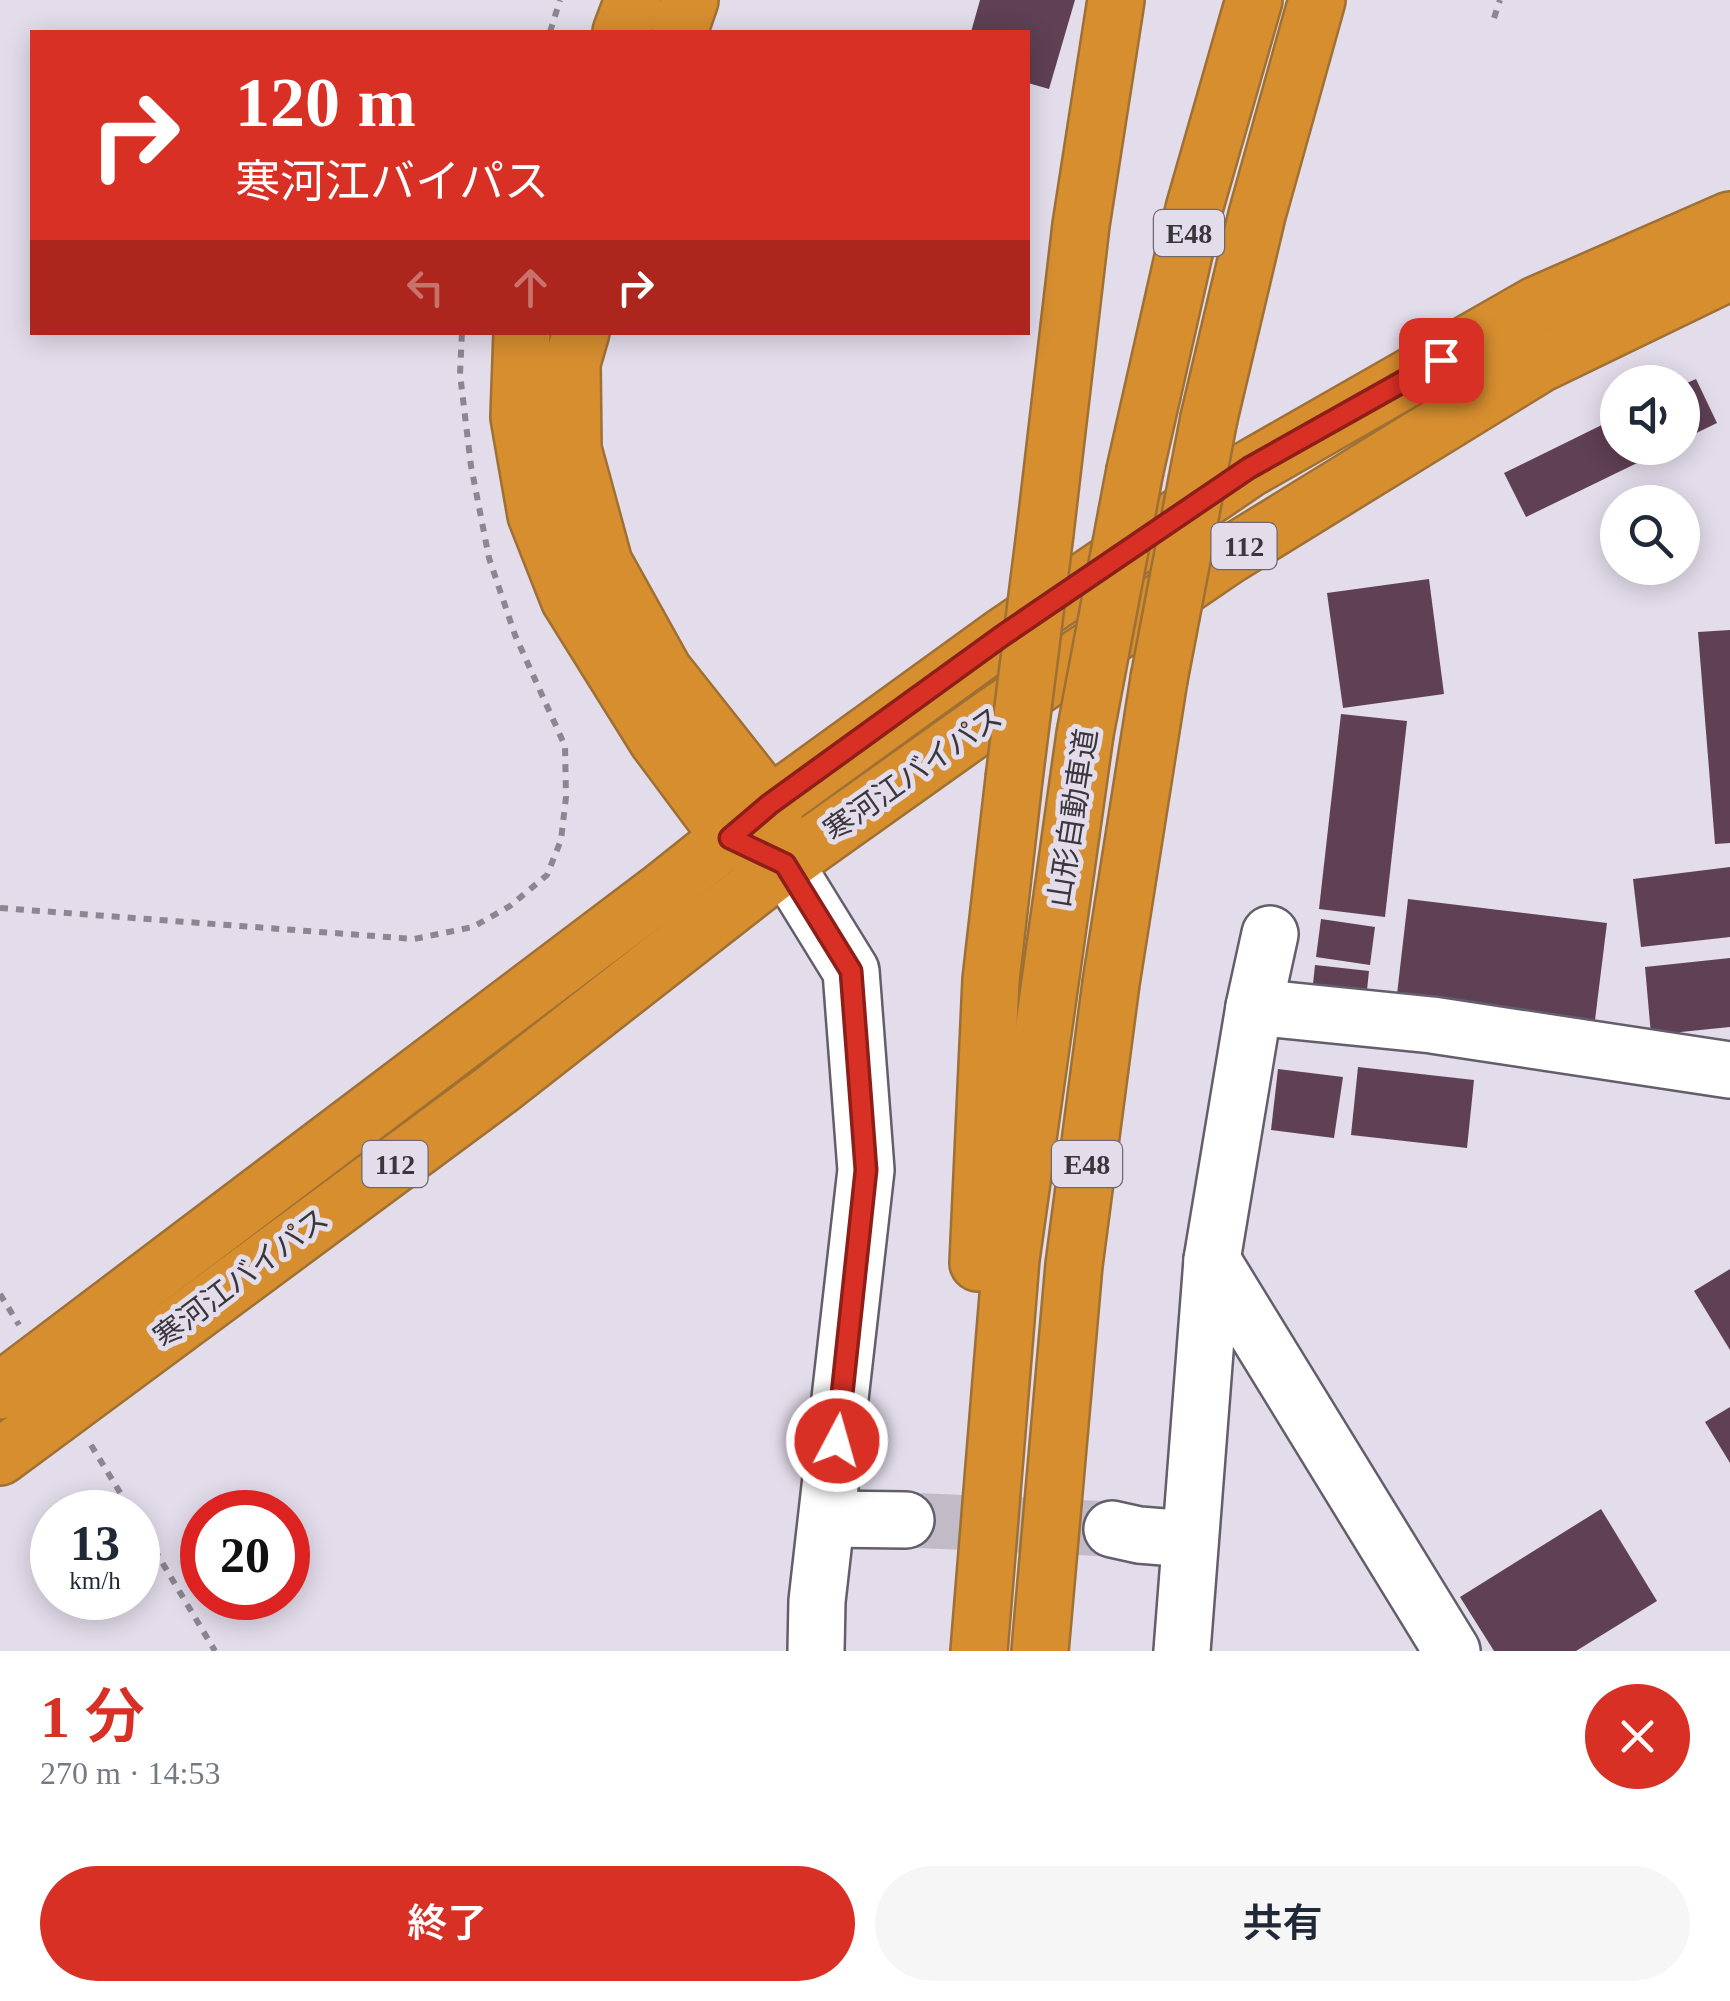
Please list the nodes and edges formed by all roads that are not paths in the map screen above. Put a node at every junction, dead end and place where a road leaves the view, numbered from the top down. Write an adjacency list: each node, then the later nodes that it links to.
1 (633, 0): 6 (highway)
2 (690, 0): 7 (highway)
3 (1116, 0): 25 (highway, bridge)
4 (1254, 0): 25 (highway, 山形自動車道 / E48, bridge)
5 (1317, 0): 26 (highway, 山形自動車道 / E48, bridge)
6 (621, 30)
7 (680, 30)
8 (1730, 220): 12 (highway, 寒河江バイパス / 112)
9 (1730, 272): 13 (highway, 寒河江バイパス / 112)
10 (522, 335): 12 (highway)
11 (580, 335): 12 (highway)
12 (750, 821): 13 (highway); 18 (highway, 寒河江バイパス / 112)
13 (785, 864): 19 (highway, 寒河江バイパス / 112); 20 (lane)
14 (1270, 934): 15 (lane)
15 (1254, 1007): 16 (lane); 17 (lane)
16 (1730, 1070)
17 (1212, 1260): 23 (lane); 28 (lane)
18 (0, 1391)
19 (0, 1458)
20 (828, 1518): 21 (lane); 24 (lane)
21 (906, 1520)
22 (1112, 1529): 23 (lane)
23 (1189, 1539): 27 (lane)
24 (816, 1651)
25 (979, 1651)
26 (1040, 1651)
27 (1182, 1651)
28 (1452, 1651)

